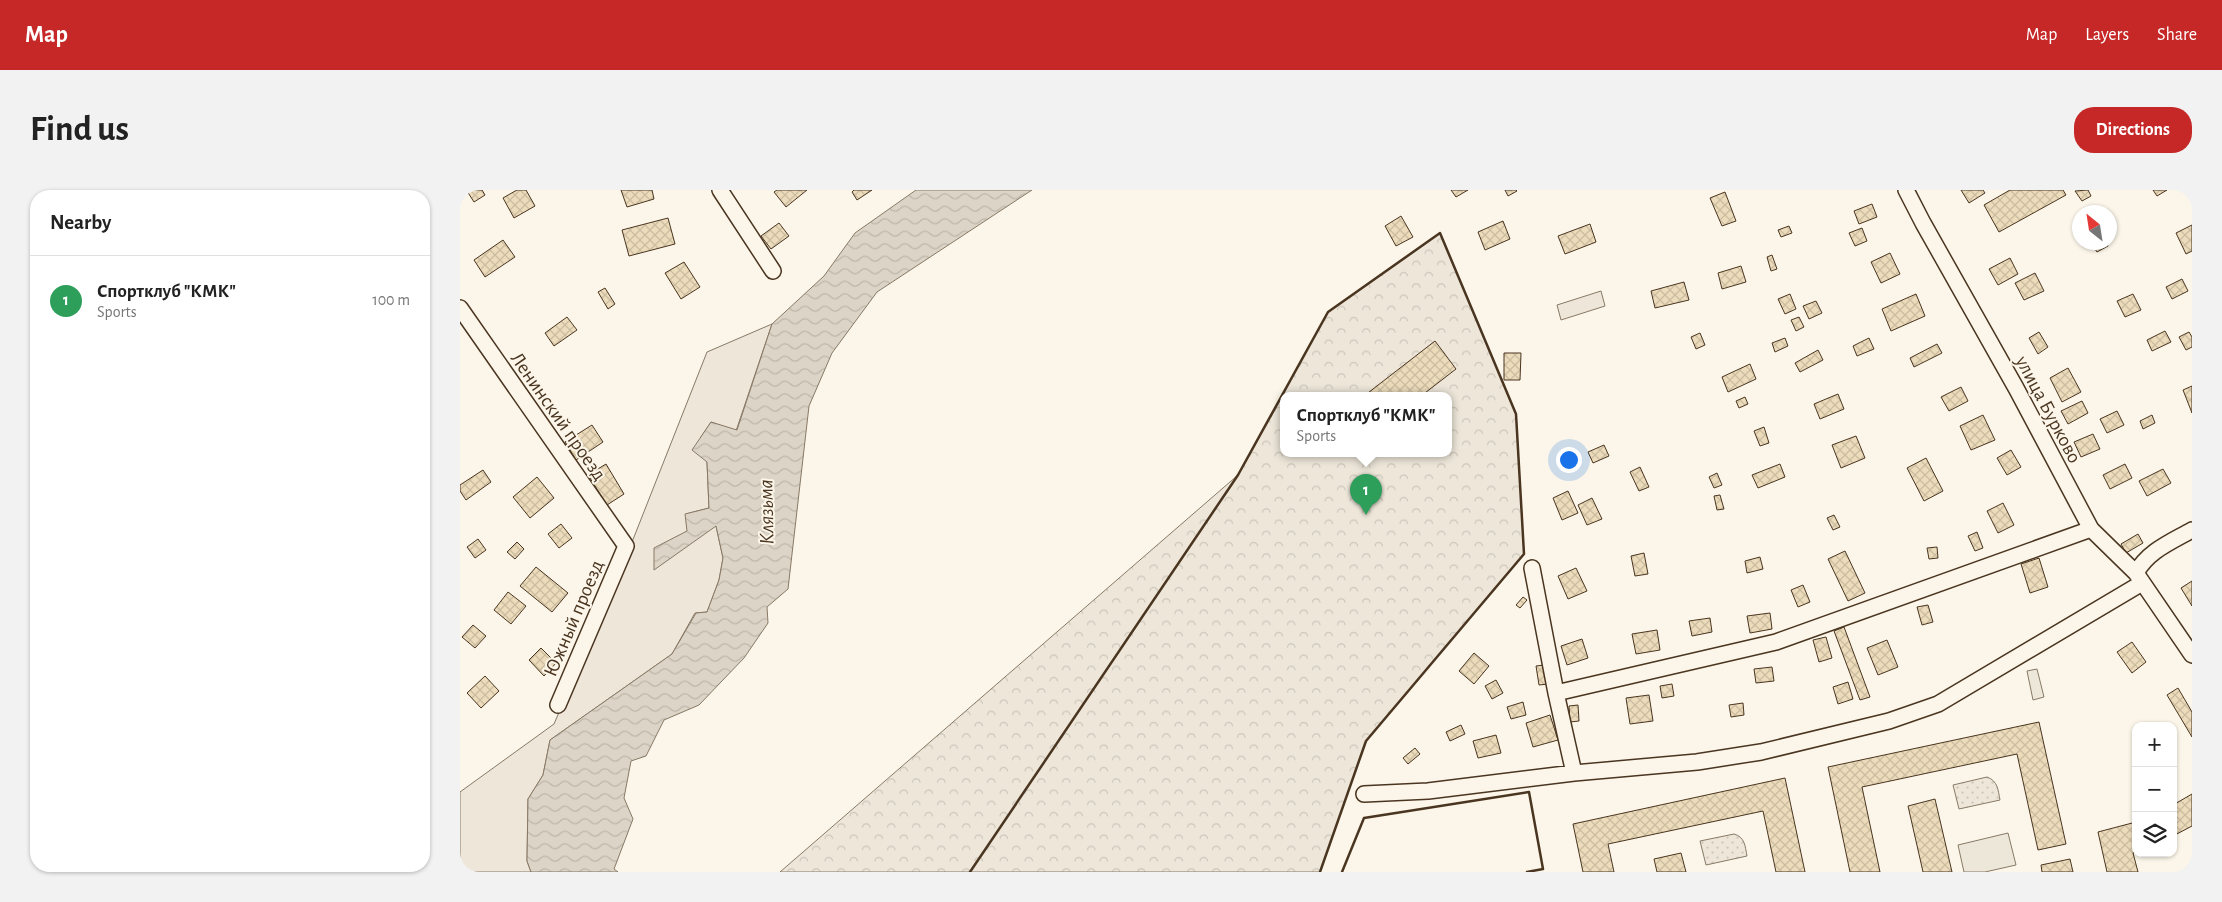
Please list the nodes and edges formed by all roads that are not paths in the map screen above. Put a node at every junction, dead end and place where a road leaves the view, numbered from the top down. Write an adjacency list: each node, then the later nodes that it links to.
1 (720, 190): 3 (street)
2 (1906, 190): 5 (street, улица Бурково)
3 (774, 270)
4 (460, 308): 7 (street, Ленинский проезд)
5 (2091, 529): 9 (street, улица Бурково); 11 (street)
6 (2192, 530): 9 (street)
7 (626, 546): 12 (street, Южный проезд)
8 (1532, 568): 11 (street)
9 (2139, 578): 10 (street, улица Бурково); 13 (street)
10 (2192, 655)
11 (1556, 693): 13 (street)
12 (558, 706)
13 (1574, 773): 14 (street)
14 (1364, 794)

